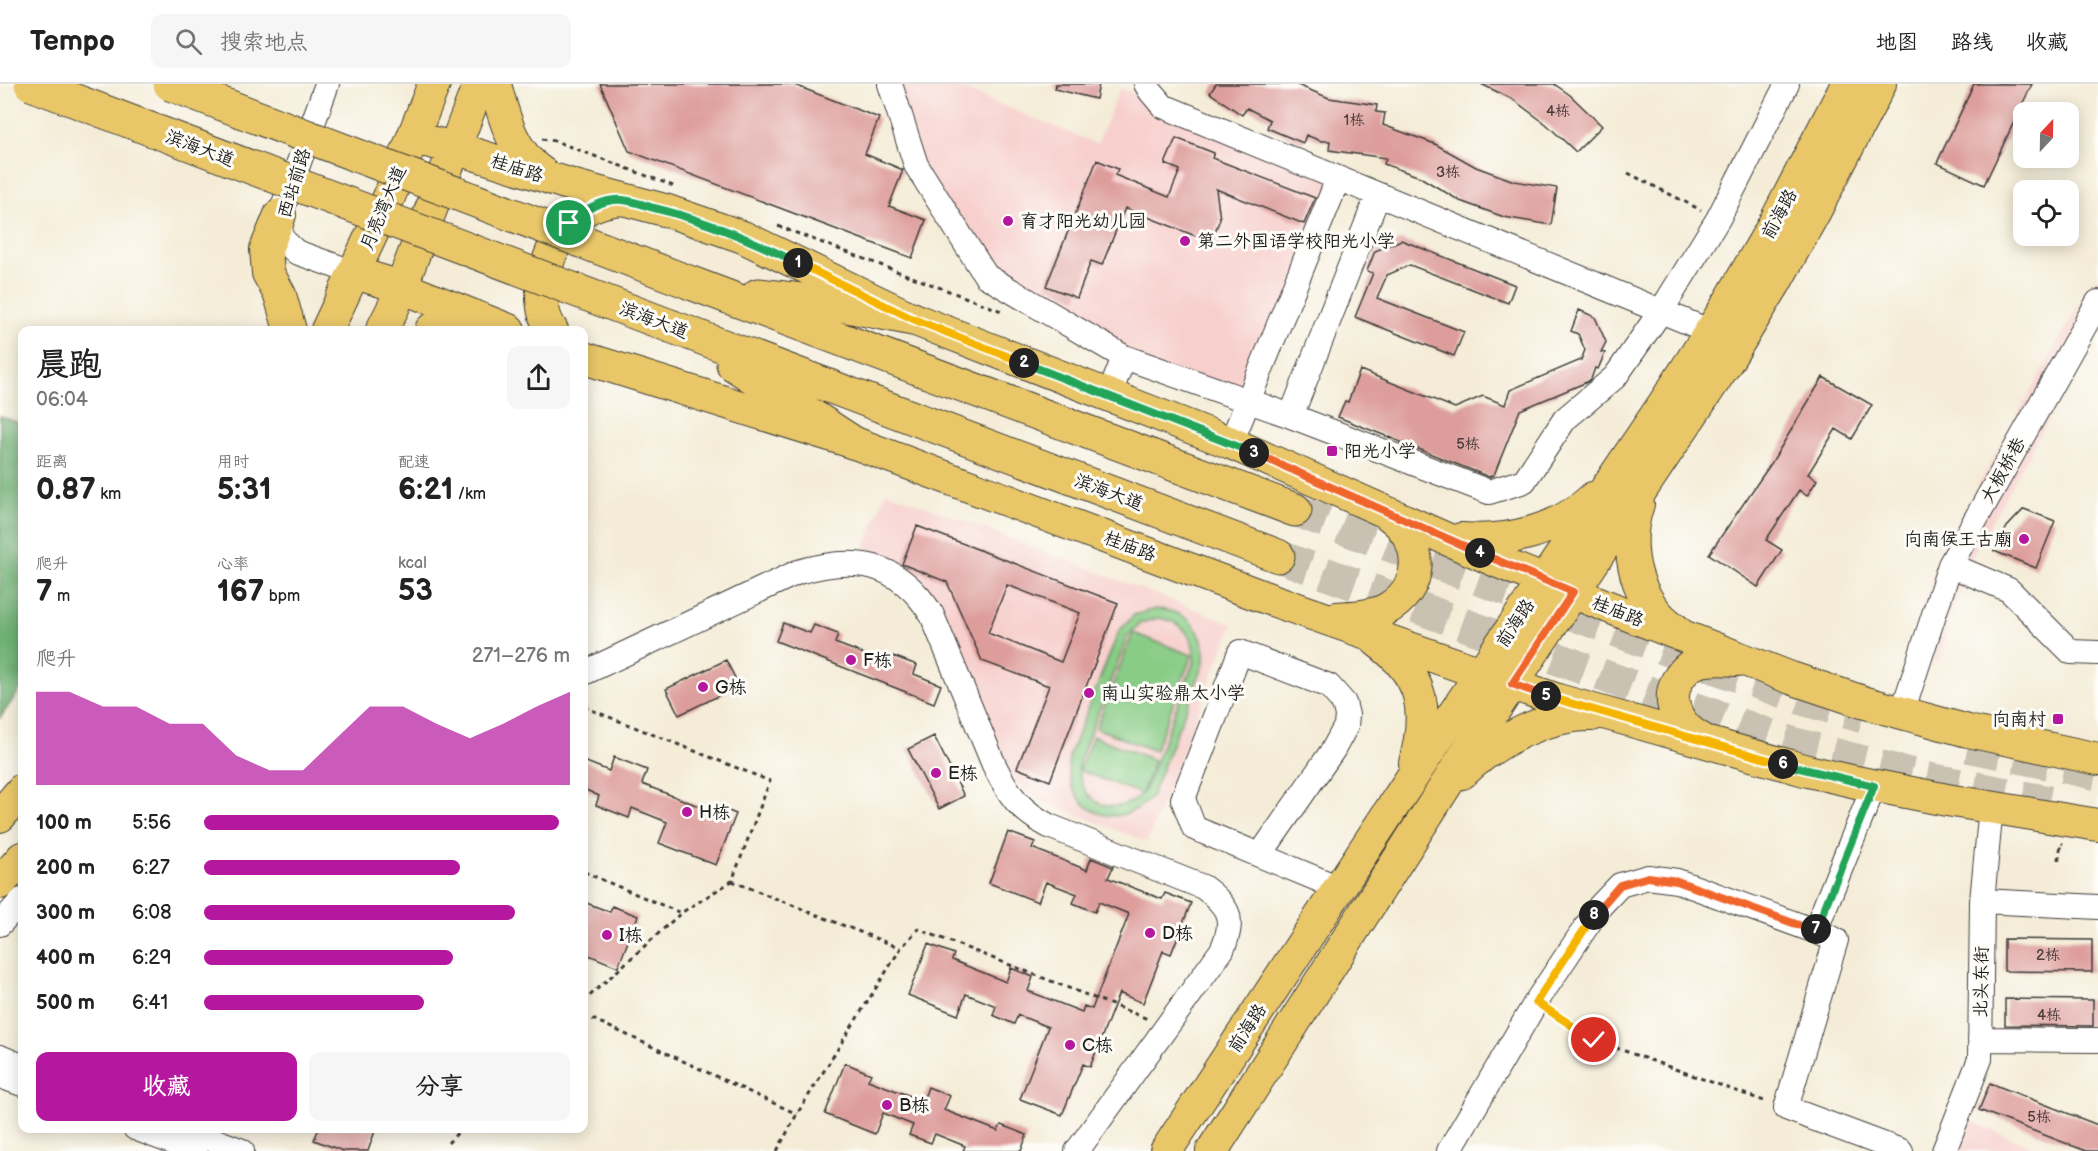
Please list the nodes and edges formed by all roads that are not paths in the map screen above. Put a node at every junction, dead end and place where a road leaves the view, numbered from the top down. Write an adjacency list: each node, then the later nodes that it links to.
1 (31, 84): 33 (highway, 滨海大道, bridge)
2 (170, 84): 20 (highway, bridge)
3 (434, 84): 12 (main road, 月亮湾大道)
4 (479, 84): 13 (main road)
5 (495, 84): 15 (main road)
6 (890, 84): 34 (street)
7 (1146, 84): 14 (street)
8 (1787, 84): 23 (street)
9 (1847, 84): 41 (main road, 前海路)
10 (1880, 84): 42 (main road, 前海路)
11 (323, 95): 18 (street, 西站前路)
12 (413, 138): 13 (main road, 桂庙路); 19 (main road, 月亮湾大道)
13 (455, 148): 15 (main road, 桂庙路); 21 (main road)
14 (1338, 179): 16 (street); 37 (street)
15 (553, 180): 17 (main road, 桂庙路)
16 (1378, 195): 23 (street); 38 (street)
17 (622, 199): 24 (main road, 桂庙路); 31 (main road)
18 (280, 215): 19 (street, 西站前路); 25 (main road)
19 (355, 273): 21 (main road); 26 (main road, 月亮湾大道)
20 (691, 283): 24 (highway); 44 (highway)
21 (401, 287): 27 (main road); 30 (main road)
22 (2098, 302): 47 (street, 大板桥巷)
23 (1661, 311): 32 (street); 38 (street)
24 (913, 319): 36 (main road, 桂庙路)
25 (289, 326)
26 (329, 326)
27 (384, 326)
28 (449, 326): 29 (main road)
29 (491, 326)
30 (498, 326)
31 (549, 326)
32 (1697, 326)
33 (673, 327): 39 (highway); 46 (highway, 滨海大道)
34 (1124, 357): 36 (street); 37 (street)
35 (588, 359): 39 (main road, 桂庙路)
36 (1108, 396): 40 (main road, 桂庙路)
37 (1247, 401): 38 (street); 40 (street)
38 (1290, 416)
39 (852, 442): 50 (main road, 桂庙路)
40 (1231, 443): 43 (main road, 桂庙路)
41 (1613, 479): 45 (main road); 48 (main road, 前海路)
42 (1644, 486): 49 (main road, 前海路); 51 (main road)
43 (1379, 508): 45 (main road, 桂庙路); 50 (main road)
44 (1295, 510)
45 (1430, 531): 48 (main road, 桂庙路)
46 (1278, 556)
47 (1950, 565): 52 (street); 57 (street, 大板桥巷)
48 (1544, 580): 49 (main road, 桂庙路); 55 (main road, 前海路)
49 (1573, 592): 51 (main road, 桂庙路); 56 (main road, 前海路)
50 (1342, 623): 55 (main road, 桂庙路); 61 (main road)
51 (1692, 640): 53 (main road, 桂庙路)
52 (2098, 653)
53 (1743, 660): 57 (main road, 桂庙路); 59 (main road)
54 (588, 671): 85 (street)
55 (1480, 674): 56 (main road, 桂庙路); 61 (main road, 前海路)
56 (1512, 684): 58 (main road, 桂庙路); 64 (main road, 前海路)
57 (1902, 713): 60 (main road, 桂庙路)
58 (1611, 716): 59 (main road, 桂庙路); 64 (main road)
59 (1712, 744): 62 (main road, 桂庙路)
60 (2098, 759)
61 (1411, 778): 71 (main road, 前海路)
62 (1874, 786): 65 (main road, 桂庙路); 76 (street)
63 (18, 795): 66 (main road)
64 (1439, 795): 87 (main road, 前海路)
65 (1991, 807): 67 (main road, 桂庙路); 72 (street, 北头东街)
66 (0, 816)
67 (2098, 825)
68 (1260, 855): 68 (street); 71 (street)
69 (18, 863): 70 (main road)
70 (0, 883)
71 (1339, 888): 86 (main road, 前海路)
72 (1982, 901): 74 (street); 77 (street, 北头东街)
73 (18, 904): 75 (street)
74 (2098, 907)
75 (0, 924)
76 (1815, 931): 88 (street); 89 (street)
77 (1980, 1039): 78 (street); 90 (street, 北头东街)
78 (2098, 1040)
79 (11, 1063): 80 (street)
80 (18, 1076)
81 (148, 1133): 83 (street)
82 (195, 1133): 84 (street)
83 (195, 1151)
84 (242, 1151)
85 (1077, 1151)
86 (1166, 1151)
87 (1212, 1151)
88 (1449, 1151)
89 (1900, 1151)
90 (1944, 1151)

